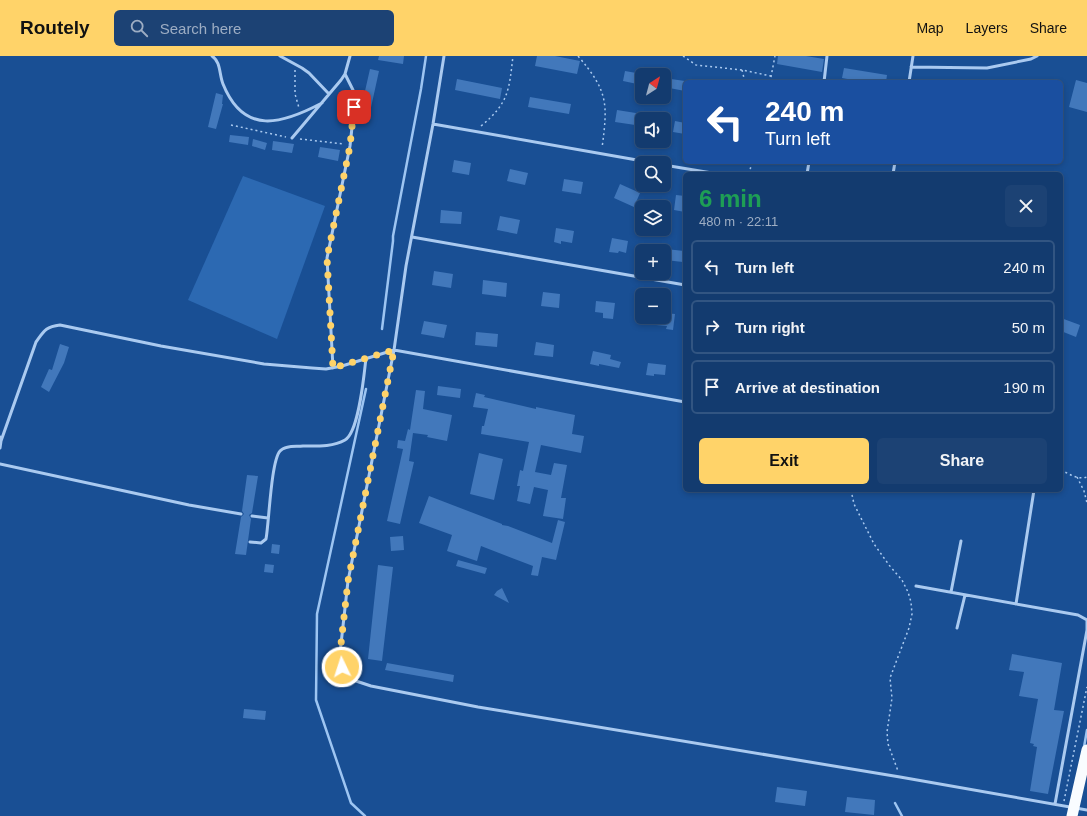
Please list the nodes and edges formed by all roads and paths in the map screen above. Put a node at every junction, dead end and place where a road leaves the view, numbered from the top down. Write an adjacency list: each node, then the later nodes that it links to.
1 (212, 56): 23 (lane)
2 (280, 56): 12 (lane)
3 (350, 56): 15 (lane)
4 (444, 56): 24 (lane)
5 (512, 56): 25 (path)
6 (578, 56): 27 (path)
7 (683, 56): 14 (path)
8 (775, 56): 16 (path)
9 (827, 56): 19 (lane)
10 (913, 56): 13 (lane)
11 (1037, 56): 13 (lane)
12 (296, 65): 21 (lane); 23 (path)
13 (911, 68): 20 (lane)
14 (742, 70): 16 (path); 17 (path)
15 (345, 74): 21 (lane); 35 (lane)
16 (771, 76): 18 (path)
17 (744, 80)
18 (770, 80)
19 (824, 80)
20 (909, 80)
21 (329, 94): 22 (lane)
22 (322, 102): 23 (lane); 26 (lane)
23 (302, 113)
24 (433, 124): 25 (lane); 31 (lane)
25 (474, 131): 27 (lane)
26 (292, 138)
27 (602, 154): 28 (lane)
28 (635, 160)
29 (671, 166): 30 (lane)
30 (706, 172)
31 (412, 237): 32 (lane); 33 (lane)
32 (683, 285)
33 (394, 350): 34 (lane); 36 (lane); 59 (lane)
34 (366, 358): 35 (lane); 49 (lane)
35 (333, 368): 38 (lane)
36 (683, 402)
37 (0, 436): 38 (lane)
38 (2, 441): 39 (lane)
39 (0, 448)
40 (0, 464): 47 (lane)
41 (1063, 471): 42 (path)
42 (1077, 477): 43 (path); 46 (path)
43 (1087, 477)
44 (851, 492): 59 (path)
45 (1034, 492): 55 (lane)
46 (1087, 503)
47 (241, 514)
48 (252, 516): 49 (lane)
49 (268, 518): 51 (lane)
50 (961, 541): 53 (lane)
51 (250, 542)
52 (916, 586): 53 (lane)
53 (951, 592): 54 (lane)
54 (965, 595): 55 (lane); 56 (lane)
55 (1016, 604): 60 (lane)
56 (957, 628)
57 (1087, 687): 61 (path)
58 (1087, 750): 61 (highway)
59 (900, 777): 60 (lane)
60 (1055, 804): 61 (lane)
61 (1070, 810): 62 (lane)
62 (1087, 810)

